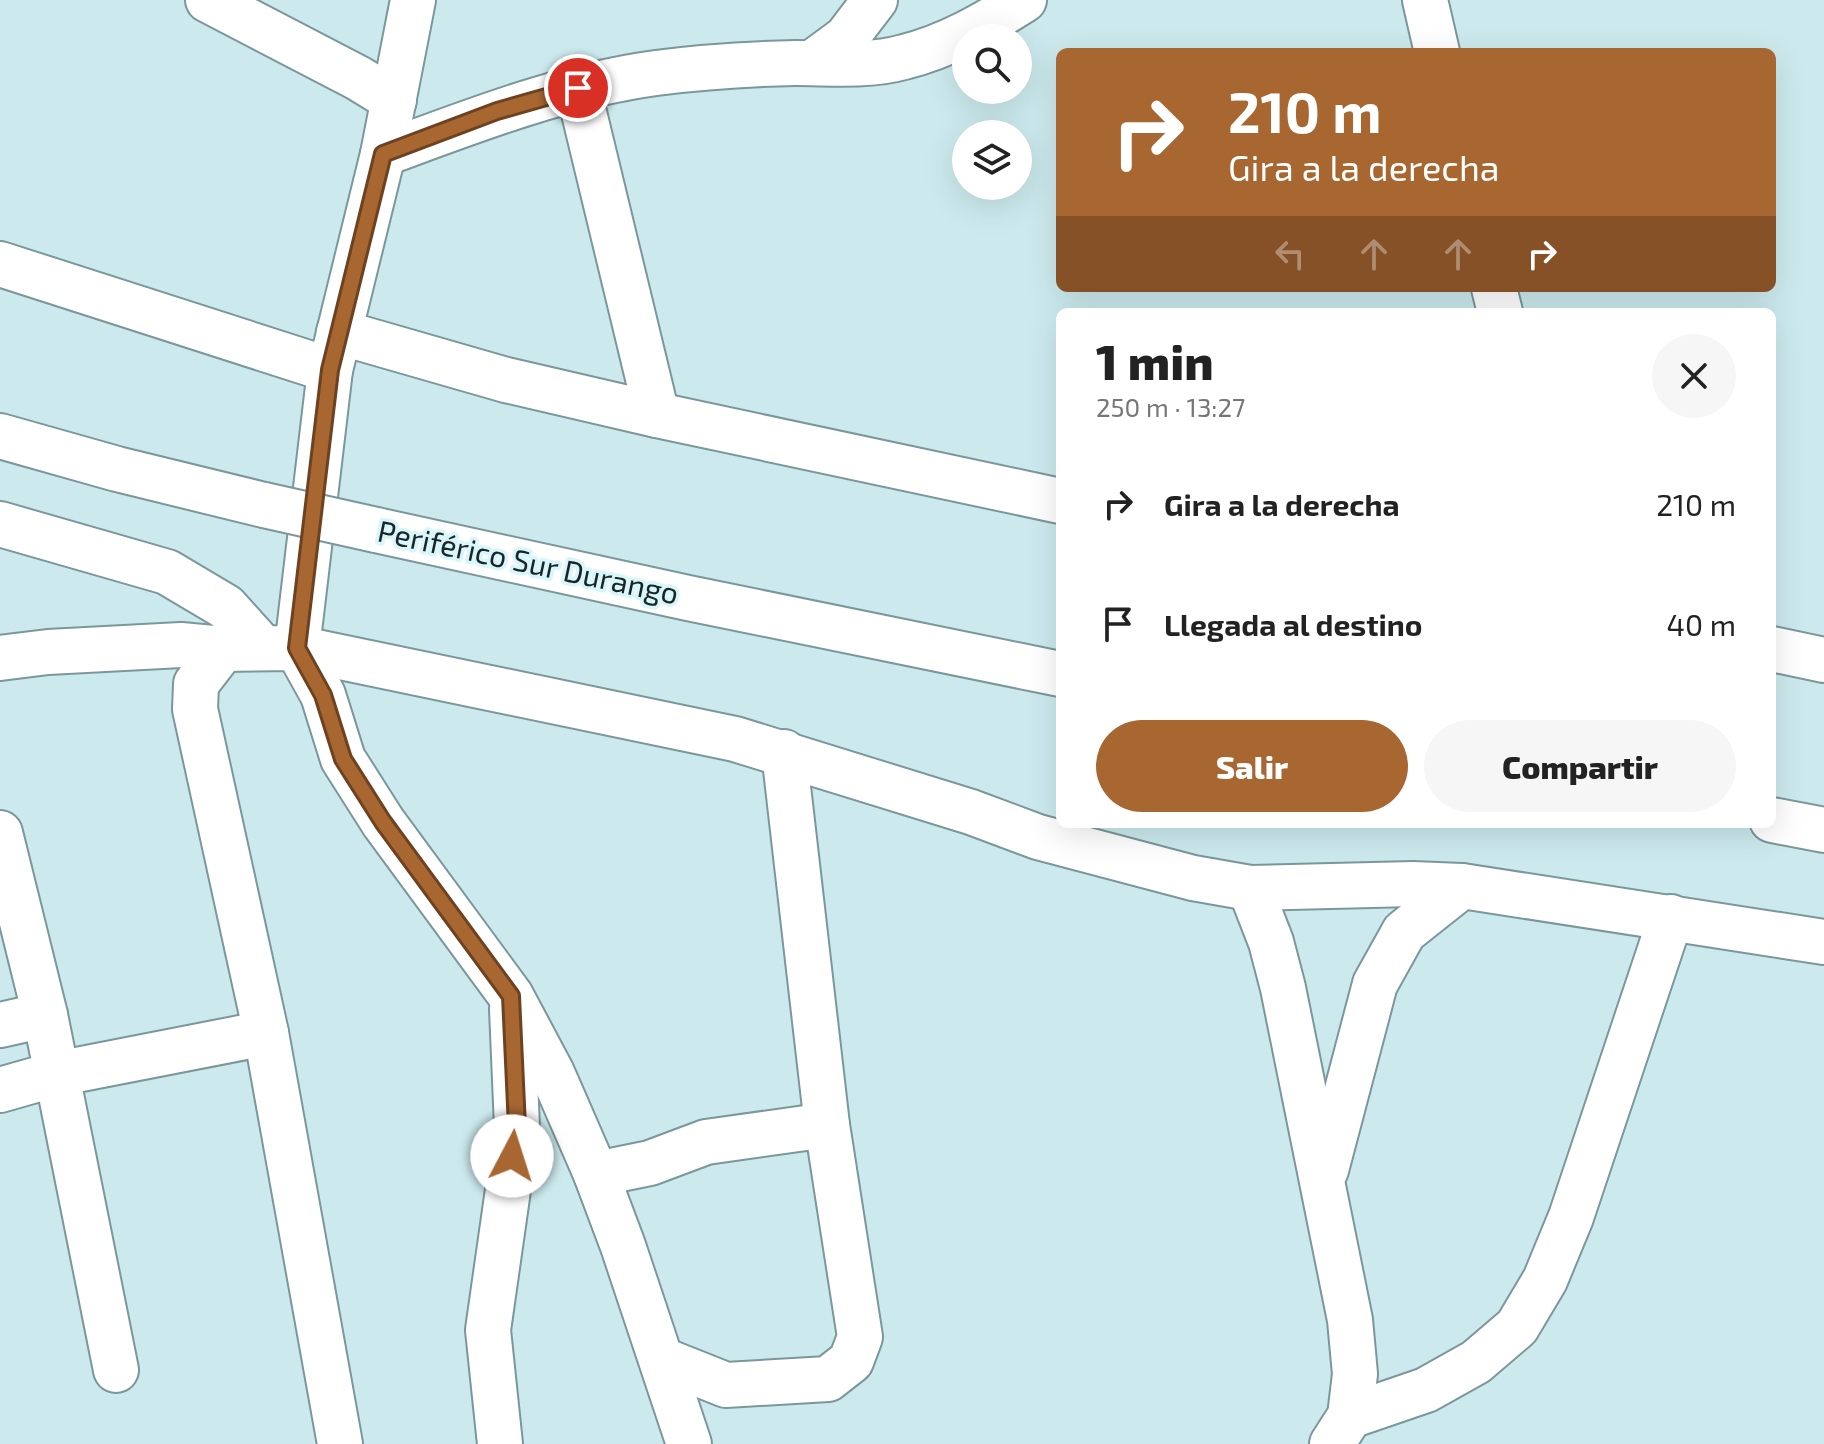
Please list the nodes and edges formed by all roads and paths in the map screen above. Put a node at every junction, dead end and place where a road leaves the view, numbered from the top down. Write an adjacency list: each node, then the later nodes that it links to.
1 (208, 0): 9 (main road)
2 (413, 0): 9 (main road)
3 (875, 0): 7 (main road)
4 (1024, 0): 7 (main road)
5 (1425, 0): 6 (main road)
6 (1436, 48)
7 (812, 63): 8 (main road)
8 (578, 88): 10 (main road); 13 (main road)
9 (394, 100): 10 (main road)
10 (383, 154): 12 (main road)
11 (0, 264): 12 (main road)
12 (335, 351): 13 (main road); 17 (main road)
13 (657, 415): 15 (main road)
14 (0, 436): 21 (main road, Periférico Sur Durango, bridge)
15 (1056, 500)
16 (0, 524): 17 (main road)
17 (261, 648): 19 (main road); 22 (main road); 30 (main road); 33 (main road)
18 (1776, 650): 20 (main road)
19 (0, 658)
20 (1824, 660)
21 (1056, 673)
22 (784, 752): 27 (main road); 36 (main road)
23 (1776, 821): 24 (main road)
24 (1824, 830)
25 (0, 833): 31 (main road)
26 (1462, 886): 27 (main road); 28 (main road); 38 (main road)
27 (1250, 888): 38 (main road)
28 (1671, 917): 29 (main road); 41 (main road)
29 (1824, 942)
30 (511, 996): 37 (main road); 43 (main road)
31 (45, 1015): 32 (main road); 34 (main road)
32 (0, 1025)
33 (266, 1033): 34 (main road); 42 (main road)
34 (56, 1074): 35 (main road); 40 (main road)
35 (0, 1090)
36 (827, 1125): 37 (main road); 39 (main road)
37 (596, 1174): 39 (main road)
38 (1323, 1180): 41 (main road)
39 (663, 1360): 44 (main road)
40 (116, 1370)
41 (1341, 1430)
42 (340, 1444)
43 (500, 1444)
44 (689, 1444)

